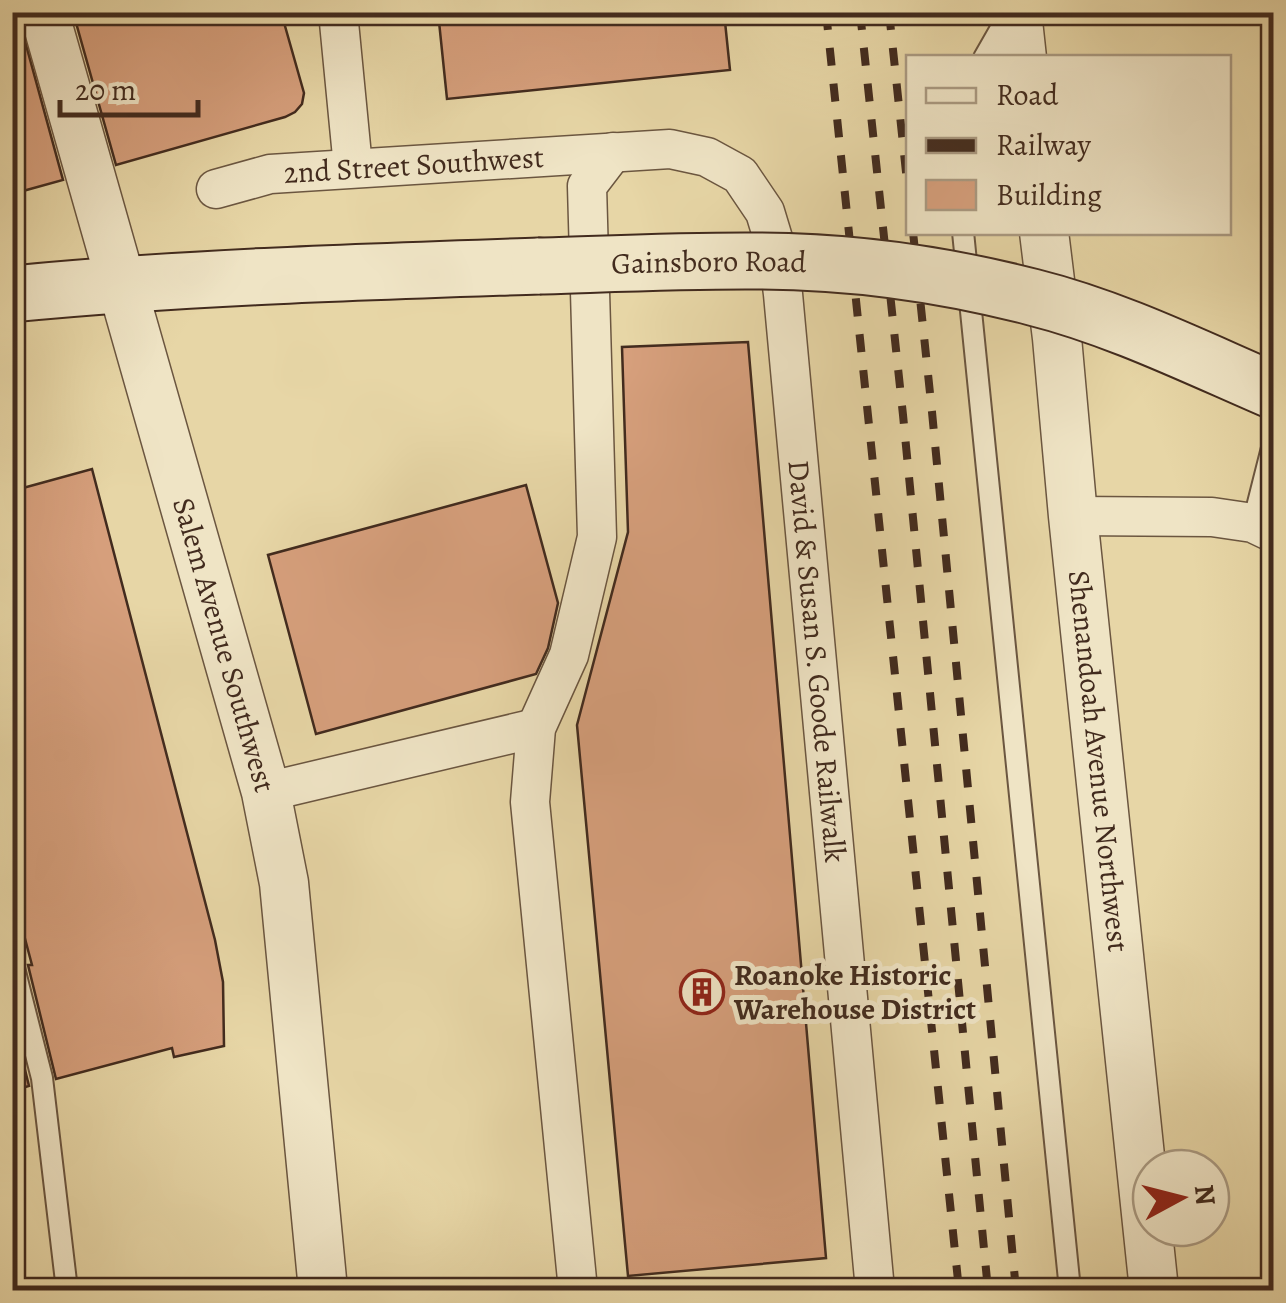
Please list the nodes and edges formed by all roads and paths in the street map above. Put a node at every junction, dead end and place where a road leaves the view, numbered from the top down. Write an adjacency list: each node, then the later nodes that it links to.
1 (44, 12): 11 (street, Salem Avenue Southwest)
2 (338, 12): 7 (street)
3 (1014, 12): 4 (lane); 5 (street)
4 (986, 55)
5 (1021, 55)
6 (613, 152): 7 (street, 2nd Street Southwest); 17 (street); 23 (street, David & Susan S. Goode Railwalk)
7 (353, 167): 8 (street, 2nd Street Southwest)
8 (216, 189)
9 (963, 235): 24 (lane)
10 (1044, 235): 15 (street, Shenandoah Avenue Northwest)
11 (122, 285): 12 (main road); 13 (main road, Gainsboro Road, bridge); 18 (street, Salem Avenue Southwest)
12 (12, 294)
13 (1274, 391)
14 (1274, 440): 16 (lane)
15 (1073, 516): 16 (street); 25 (street, Shenandoah Avenue Northwest)
16 (1263, 528)
17 (536, 728): 18 (street); 22 (street)
18 (266, 792): 21 (street, Salem Avenue Southwest)
19 (12, 960): 20 (lane)
20 (66, 1290)
21 (324, 1290)
22 (578, 1290)
23 (875, 1290)
24 (1070, 1290)
25 (1154, 1290)

